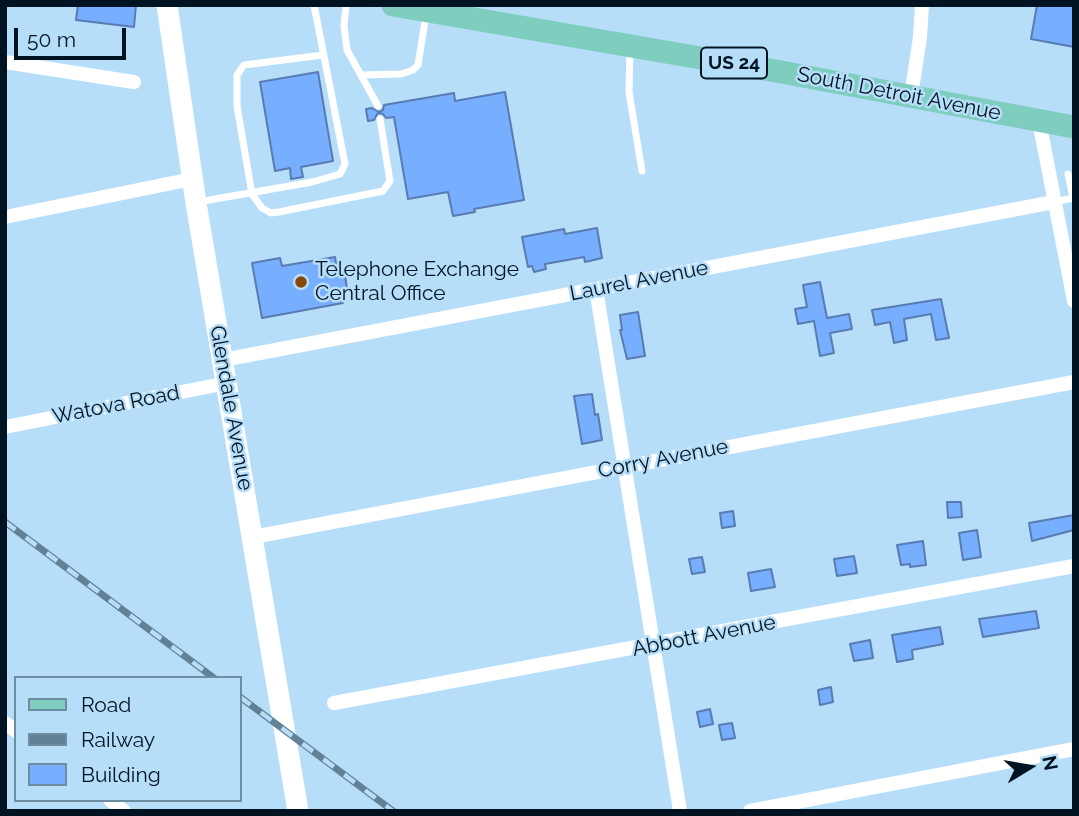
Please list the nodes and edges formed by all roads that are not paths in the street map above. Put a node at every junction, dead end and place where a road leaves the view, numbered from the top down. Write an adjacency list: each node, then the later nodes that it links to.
1 (167, 5): 20 (main road, Glendale Avenue)
2 (314, 5): 8 (lane)
3 (346, 5): 10 (lane)
4 (393, 5): 6 (main road, South Detroit Avenue / US 24)
5 (922, 5): 12 (street)
6 (427, 11): 7 (main road, South Detroit Avenue / US 24); 10 (lane)
7 (630, 45): 12 (main road, South Detroit Avenue / US 24); 17 (lane)
8 (323, 55): 21 (lane); 21 (lane)
9 (5, 62): 11 (street)
10 (362, 75): 13 (lane)
11 (134, 82)
12 (911, 96): 15 (main road, South Detroit Avenue / US 24)
13 (378, 106)
14 (380, 119): 21 (lane)
15 (1039, 121): 16 (main road, South Detroit Avenue / US 24); 19 (street)
16 (1074, 127)
17 (642, 171)
18 (1071, 173): 19 (lane); 22 (lane)
19 (1050, 177): 22 (street)
20 (192, 179): 23 (main road, Glendale Avenue); 24 (street)
21 (253, 194): 23 (lane)
22 (1054, 202): 25 (street, Laurel Avenue); 26 (street)
23 (196, 203): 27 (main road, Glendale Avenue)
24 (5, 217)
25 (596, 289): 27 (street, Laurel Avenue); 31 (street)
26 (1074, 302)
27 (223, 360): 29 (main road, Glendale Avenue)
28 (1074, 382): 31 (street, Corry Avenue)
29 (227, 383): 30 (street, Watova Road); 32 (main road, Glendale Avenue)
30 (5, 427)
31 (625, 467): 32 (street, Corry Avenue); 34 (street)
32 (253, 537): 37 (main road, Glendale Avenue)
33 (1074, 566): 34 (street, Abbott Avenue)
34 (654, 645): 35 (street, Abbott Avenue); 38 (street)
35 (334, 704)
36 (1074, 750): 39 (street)
37 (298, 811)
38 (680, 811)
39 (750, 811)

